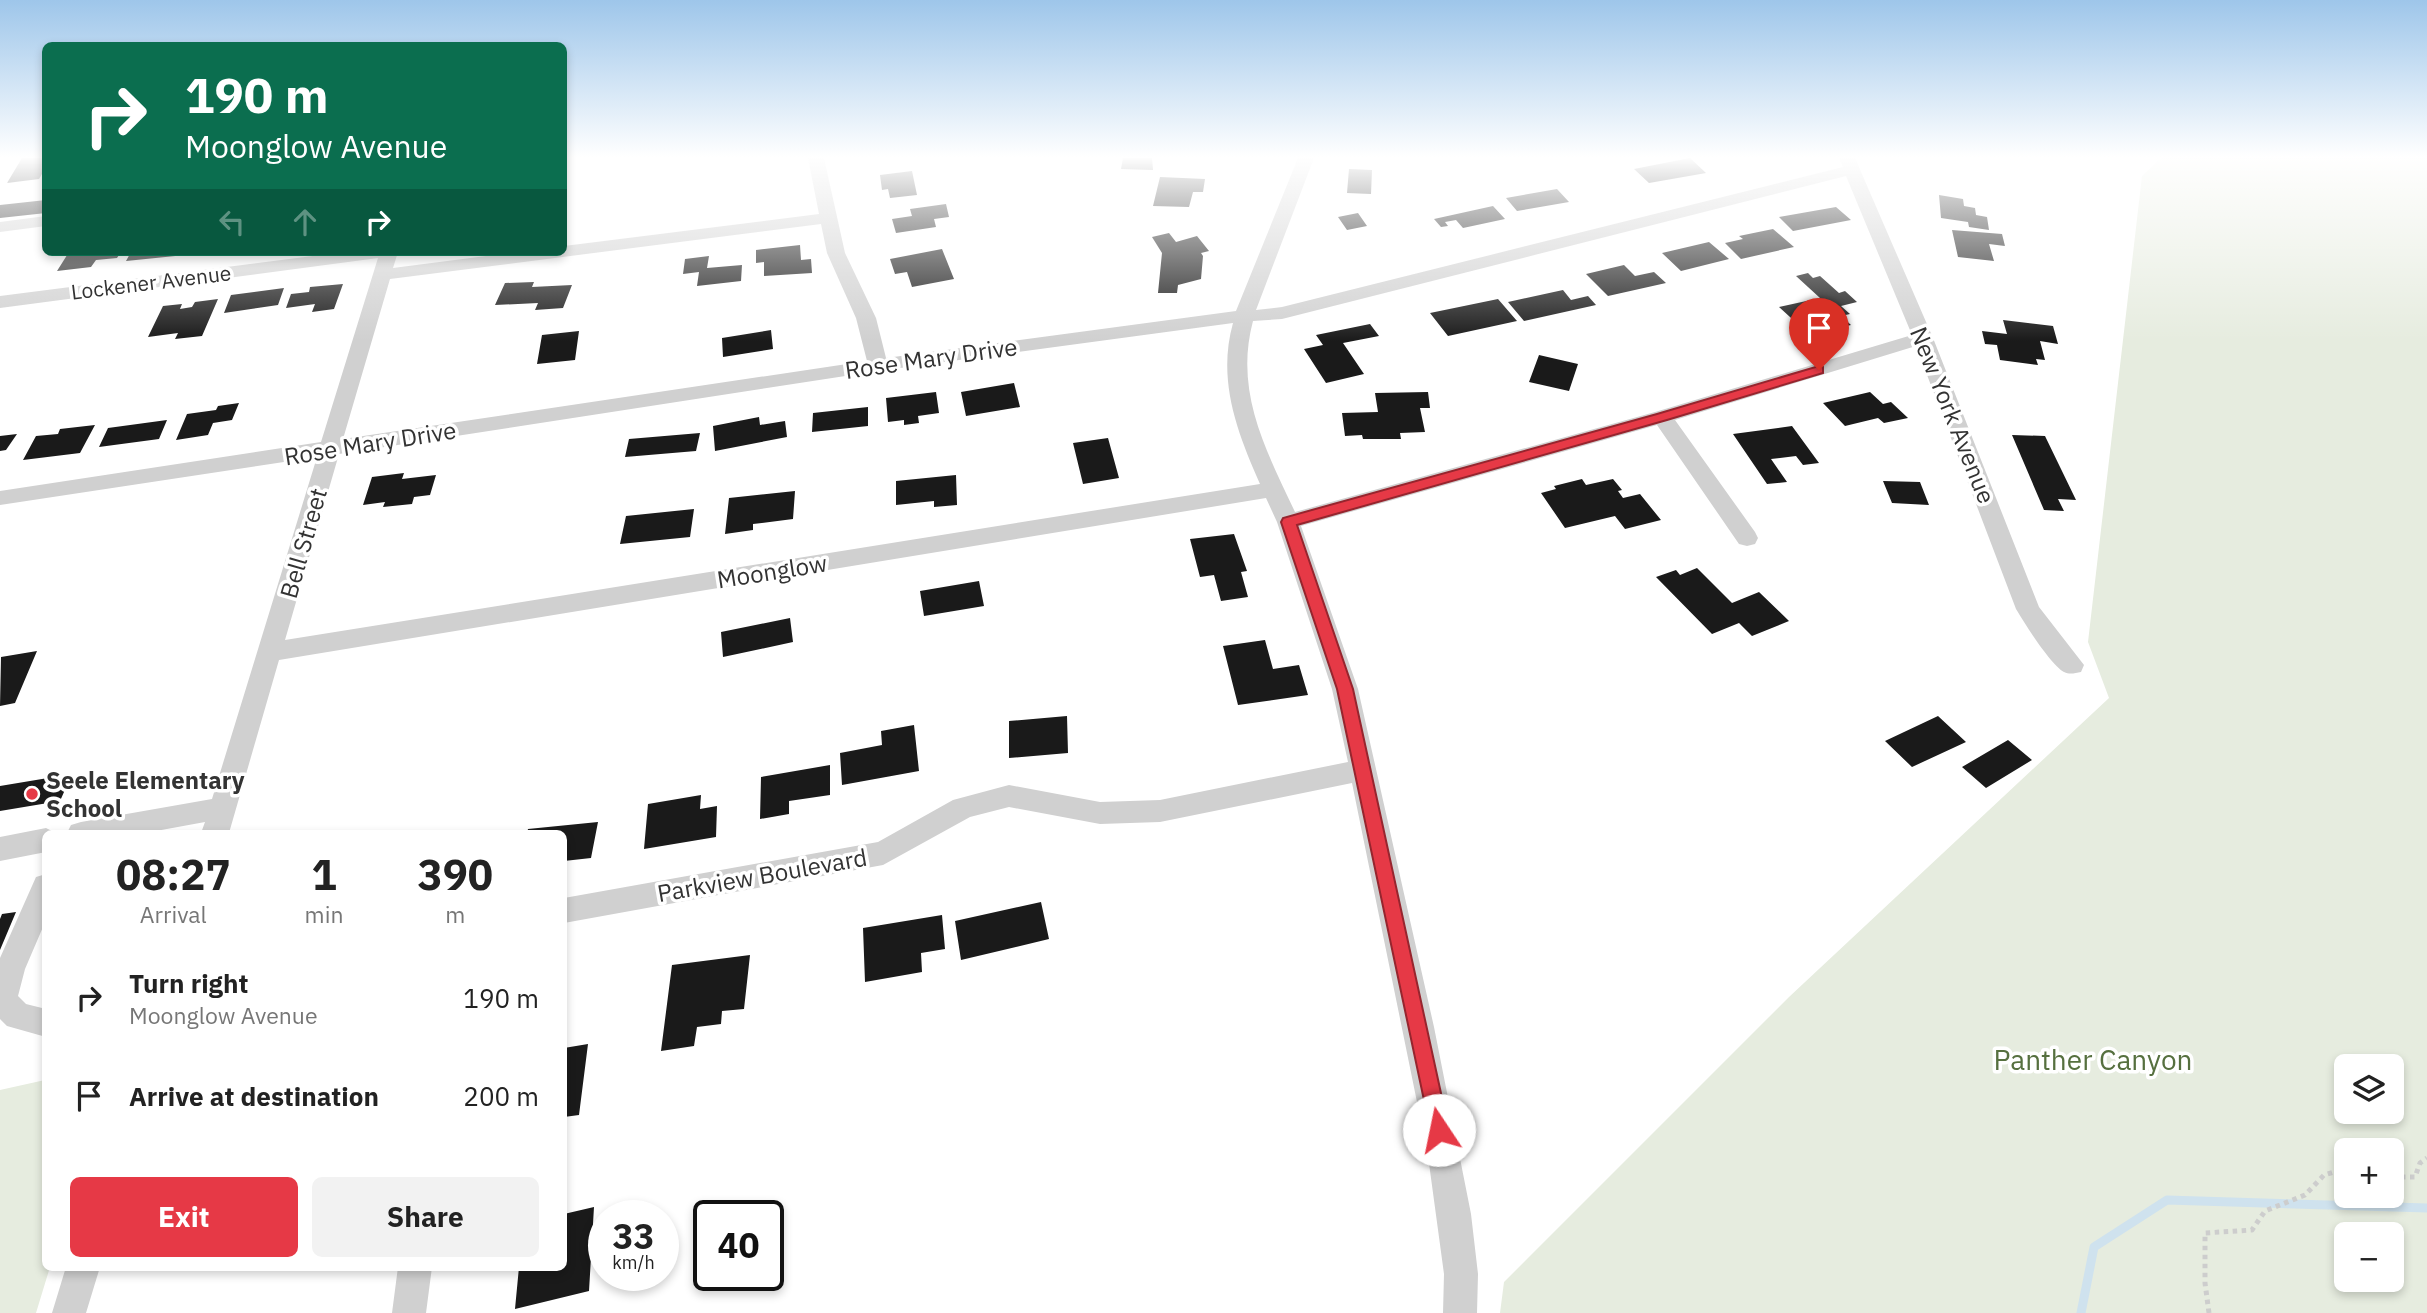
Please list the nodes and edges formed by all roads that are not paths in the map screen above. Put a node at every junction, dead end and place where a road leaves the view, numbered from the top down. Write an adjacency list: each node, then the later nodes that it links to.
1 (817, 219): 8 (street, Lockener Avenue)
2 (827, 219): 14 (street)
3 (1282, 219): 12 (street)
4 (1639, 219): 12 (street, Rose Mary Drive)
5 (1873, 219): 13 (street, New York Avenue)
6 (42, 222): 7 (street)
7 (0, 227)
8 (567, 251)
9 (474, 256): 10 (street, Lockener Avenue)
10 (386, 260): 11 (street, Lockener Avenue); 16 (street, Bell Street)
11 (0, 302)
12 (1245, 316): 14 (street, Rose Mary Drive); 17 (street)
13 (1923, 338): 15 (street); 22 (street, New York Avenue)
14 (878, 365): 16 (street, Rose Mary Drive)
15 (1662, 417): 19 (street); 20 (street)
16 (330, 449): 18 (street, Rose Mary Drive); 21 (street, Bell Street)
17 (1274, 489): 19 (street); 21 (street, Moonglow)
18 (0, 498)
19 (1288, 522): 23 (street)
20 (1747, 538)
21 (270, 652): 24 (street, Bell Street)
22 (2072, 665)
23 (1362, 770): 29 (street, Parkview Boulevard); 35 (street)
24 (219, 821): 25 (street)
25 (115, 830)
26 (42, 841): 27 (street)
27 (0, 849)
28 (42, 895): 30 (street)
29 (567, 910)
30 (42, 1022)
31 (82, 1271): 33 (street)
32 (414, 1271): 34 (street)
33 (69, 1313)
34 (409, 1313)
35 (1460, 1313)

